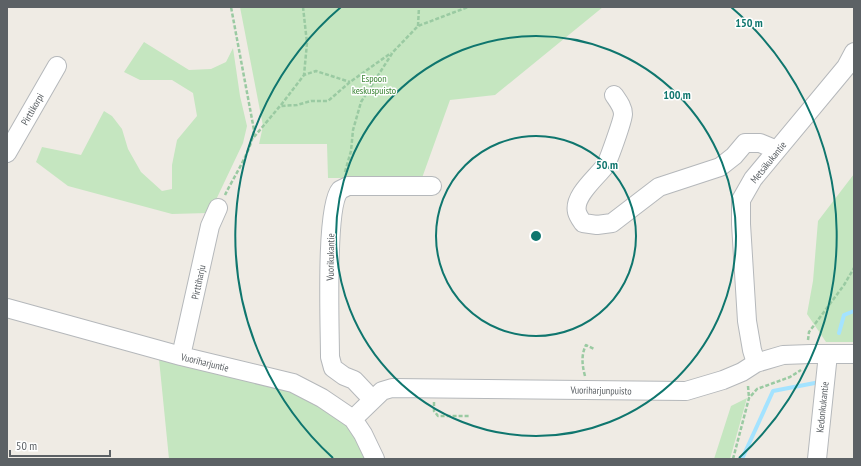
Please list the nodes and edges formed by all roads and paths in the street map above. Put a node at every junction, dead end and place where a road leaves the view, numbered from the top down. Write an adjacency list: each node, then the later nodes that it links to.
1 (231, 7): 13 (path)
2 (303, 7): 9 (path)
3 (419, 7): 5 (path)
4 (468, 7): 5 (path)
5 (418, 26): 6 (path)
6 (393, 52): 10 (path); 17 (path)
7 (854, 52): 14 (street, Metsäkukantie)
8 (56, 66): 15 (street, Pirttikorpi)
9 (304, 75): 10 (path); 12 (path)
10 (350, 82): 12 (path)
11 (614, 95): 14 (street)
12 (280, 106): 13 (path)
13 (253, 138): 18 (path)
14 (777, 150): 26 (street, Metsäkukantie)
15 (7, 153)
16 (432, 186): 17 (street)
17 (340, 191): 28 (street, Vuorikukantie)
18 (218, 208): 25 (street, Pirttiharju)
19 (854, 268): 22 (path)
20 (7, 308): 25 (street, Vuoriharjuntie)
21 (594, 348): 27 (path)
22 (806, 354): 23 (street, Vuoriharjunpuisto); 26 (street, Vuoriharjunpuisto); 33 (path)
23 (828, 354): 24 (street, Vuoriharjunpuisto); 34 (street, Kedonkukantie)
24 (854, 354)
25 (181, 356): 31 (street, Vuoriharjuntie)
26 (756, 363): 28 (street, Vuoriharjunpuisto)
27 (587, 382)
28 (372, 399): 31 (street, Vuoriharjunpuisto)
29 (434, 402): 30 (path)
30 (470, 416)
31 (353, 420): 32 (street, Vuoriharjuntie)
32 (375, 459)
33 (733, 459)
34 (817, 459)

